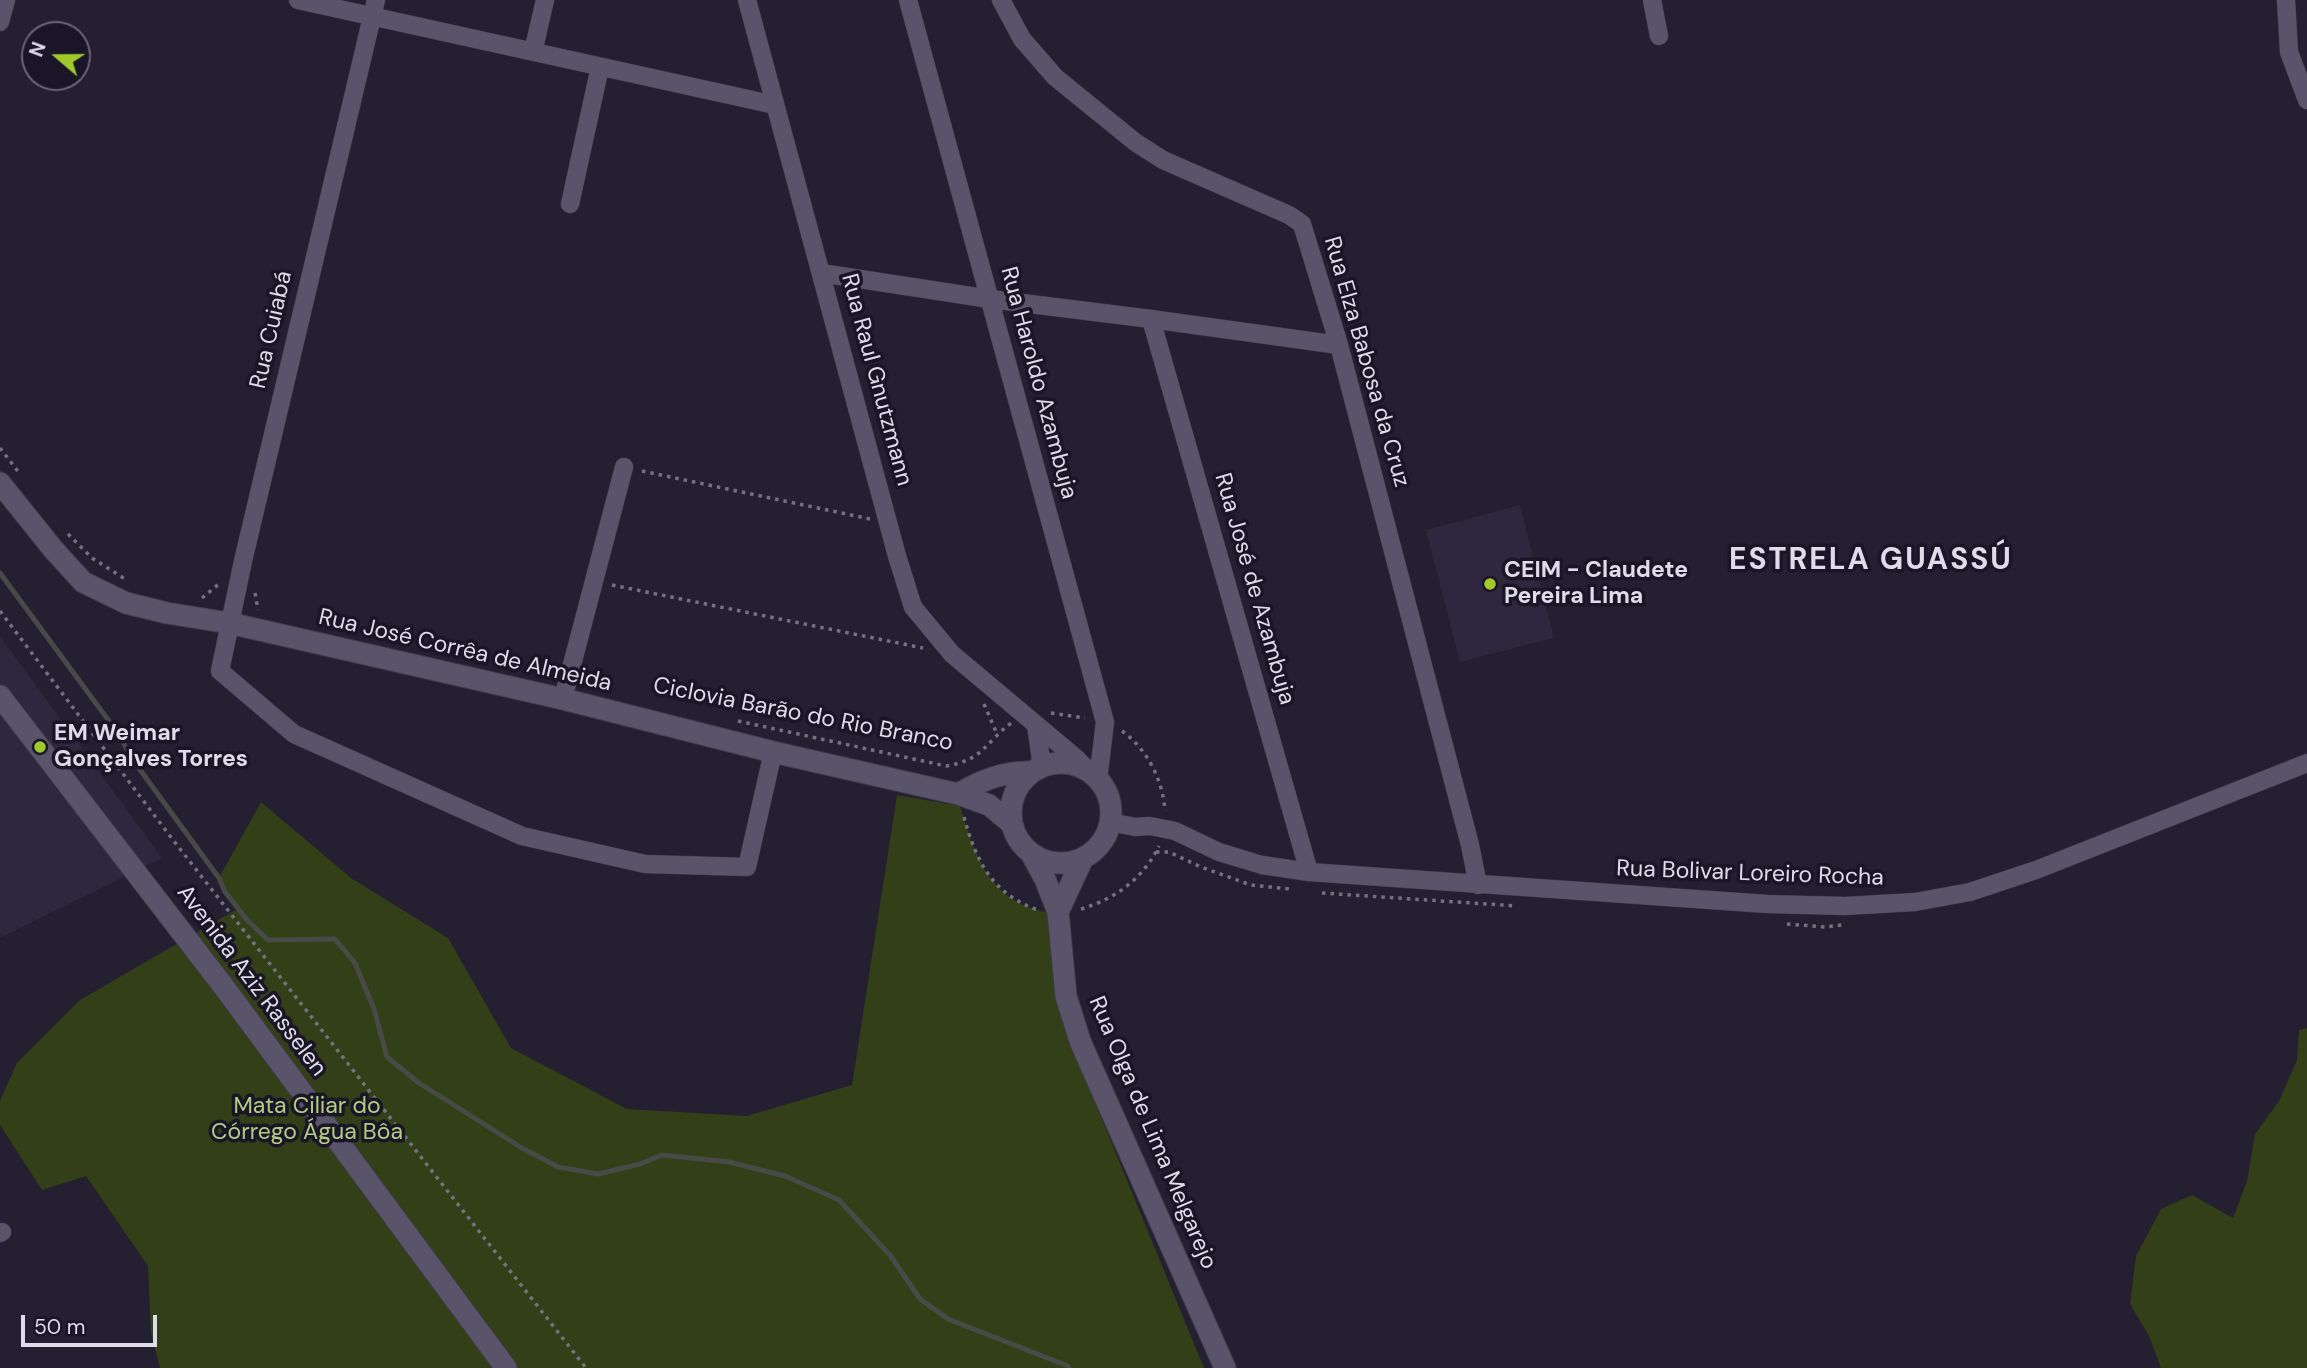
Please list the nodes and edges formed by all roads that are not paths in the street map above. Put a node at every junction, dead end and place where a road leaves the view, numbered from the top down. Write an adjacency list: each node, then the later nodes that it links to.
1 (6, 0): 10 (street)
2 (298, 0): 9 (street)
3 (545, 0): 12 (street)
4 (747, 0): 15 (street, Rua Raul Gnutzmann)
5 (908, 0): 18 (street, Rua Haroldo Azambuja)
6 (1001, 0): 20 (street, Rua Elza Babosa da Cruz)
7 (1652, 0): 11 (street)
8 (2286, 0): 14 (street)
9 (374, 9): 12 (street); 23 (street, Rua Cuiabá)
10 (0, 22)
11 (1659, 36)
12 (533, 52): 13 (street)
13 (600, 67): 15 (street); 16 (street)
14 (2307, 100)
15 (775, 105): 17 (street, Rua Raul Gnutzmann)
16 (570, 204)
17 (821, 273): 18 (street); 26 (street, Rua Raul Gnutzmann)
18 (990, 299): 19 (street); 30 (street, Rua Haroldo Azambuja)
19 (1151, 319): 20 (street); 36 (street, Rua José de Azambuja)
20 (1339, 345): 37 (street, Rua Elza Babosa da Cruz)
21 (624, 467): 25 (street)
22 (9, 482): 23 (street, Rua José Corrêa de Almeida)
23 (229, 623): 25 (street, Rua José Corrêa de Almeida); 27 (street, Rua Cuiabá)
24 (0, 696): 39 (street, Avenida Aziz Rasselen)
25 (562, 699): 27 (street, Rua José Corrêa de Almeida)
26 (1031, 720): 29 (street); 30 (street, Rua Raul Gnutzmann)
27 (773, 752): 31 (street, Rua José Corrêa de Almeida)
28 (2307, 763): 37 (street, Rua Bolivar Loreiro Rocha)
29 (1037, 770): 30 (street); 31 (street); 33 (street)
30 (1094, 776): 32 (street)
31 (958, 794): 33 (street, Rua José Corrêa de Almeida)
32 (1110, 822): 35 (street); 36 (street, Rua Bolivar Loreiro Rocha)
33 (1012, 824): 34 (street)
34 (1032, 855): 35 (street); 38 (street, Rua Olga de Lima Melgarejo)
35 (1083, 858): 38 (street, Rua Olga de Lima Melgarejo)
36 (1309, 872): 37 (street, Rua Bolivar Loreiro Rocha)
37 (1478, 885)
38 (1058, 914): 40 (street, Rua Olga de Lima Melgarejo)
39 (506, 1368)
40 (1225, 1368)

